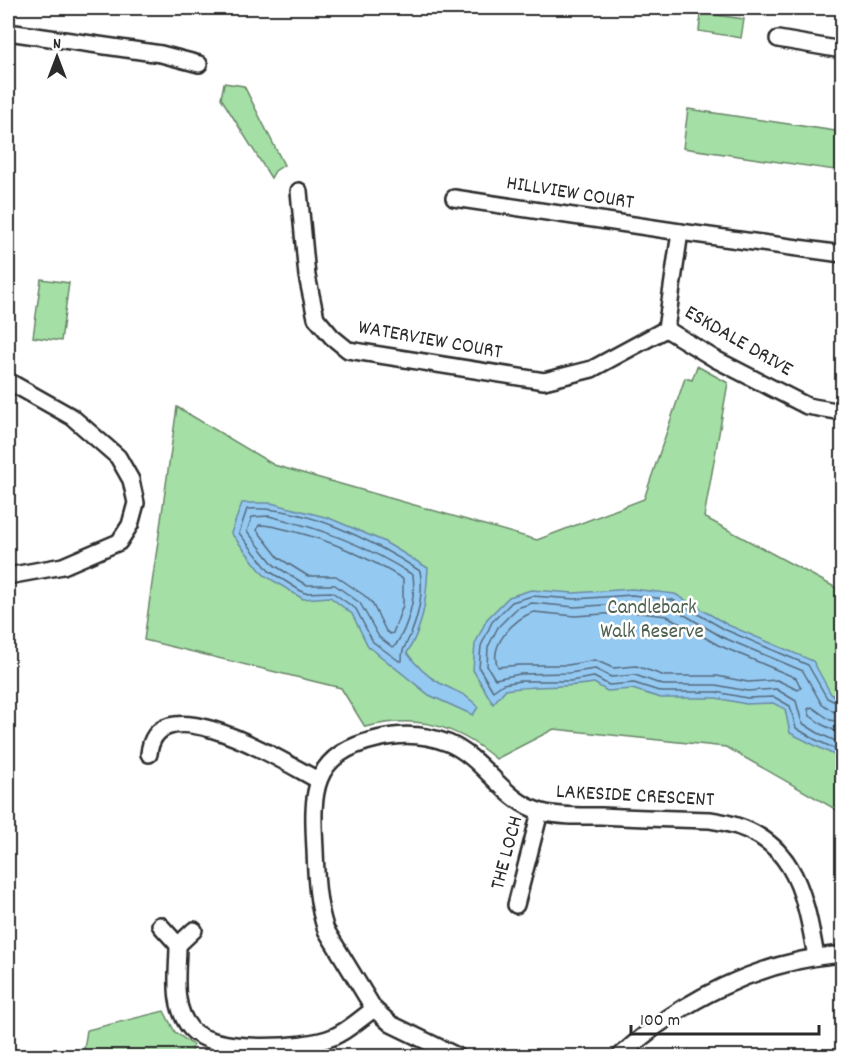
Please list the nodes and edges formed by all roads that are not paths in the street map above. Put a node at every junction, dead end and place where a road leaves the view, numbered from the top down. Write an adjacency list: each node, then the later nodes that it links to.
1 (8, 32): 4 (street)
2 (778, 39): 3 (street)
3 (843, 50)
4 (199, 64)
5 (299, 191): 9 (street, WATERVIEW COURT)
6 (454, 198): 7 (street, HILLVIEW COURT)
7 (680, 232): 8 (street, HILLVIEW COURT); 9 (street, ESKDALE DRIVE)
8 (843, 254)
9 (666, 329): 11 (street, ESKDALE DRIVE)
10 (8, 381): 12 (street)
11 (843, 412)
12 (8, 576)
13 (148, 754): 14 (street)
14 (318, 780): 15 (street, LAKESIDE CRESCENT); 22 (street, LAKESIDE CRESCENT)
15 (540, 812): 16 (street, THE LOCH); 21 (street, LAKESIDE CRESCENT)
16 (516, 905)
17 (160, 925): 19 (street)
18 (194, 930): 19 (street)
19 (178, 945): 22 (street)
20 (843, 954): 21 (street)
21 (816, 957): 24 (street)
22 (374, 1009): 23 (street, LAKESIDE CRESCENT)
23 (457, 1056)
24 (620, 1056)

